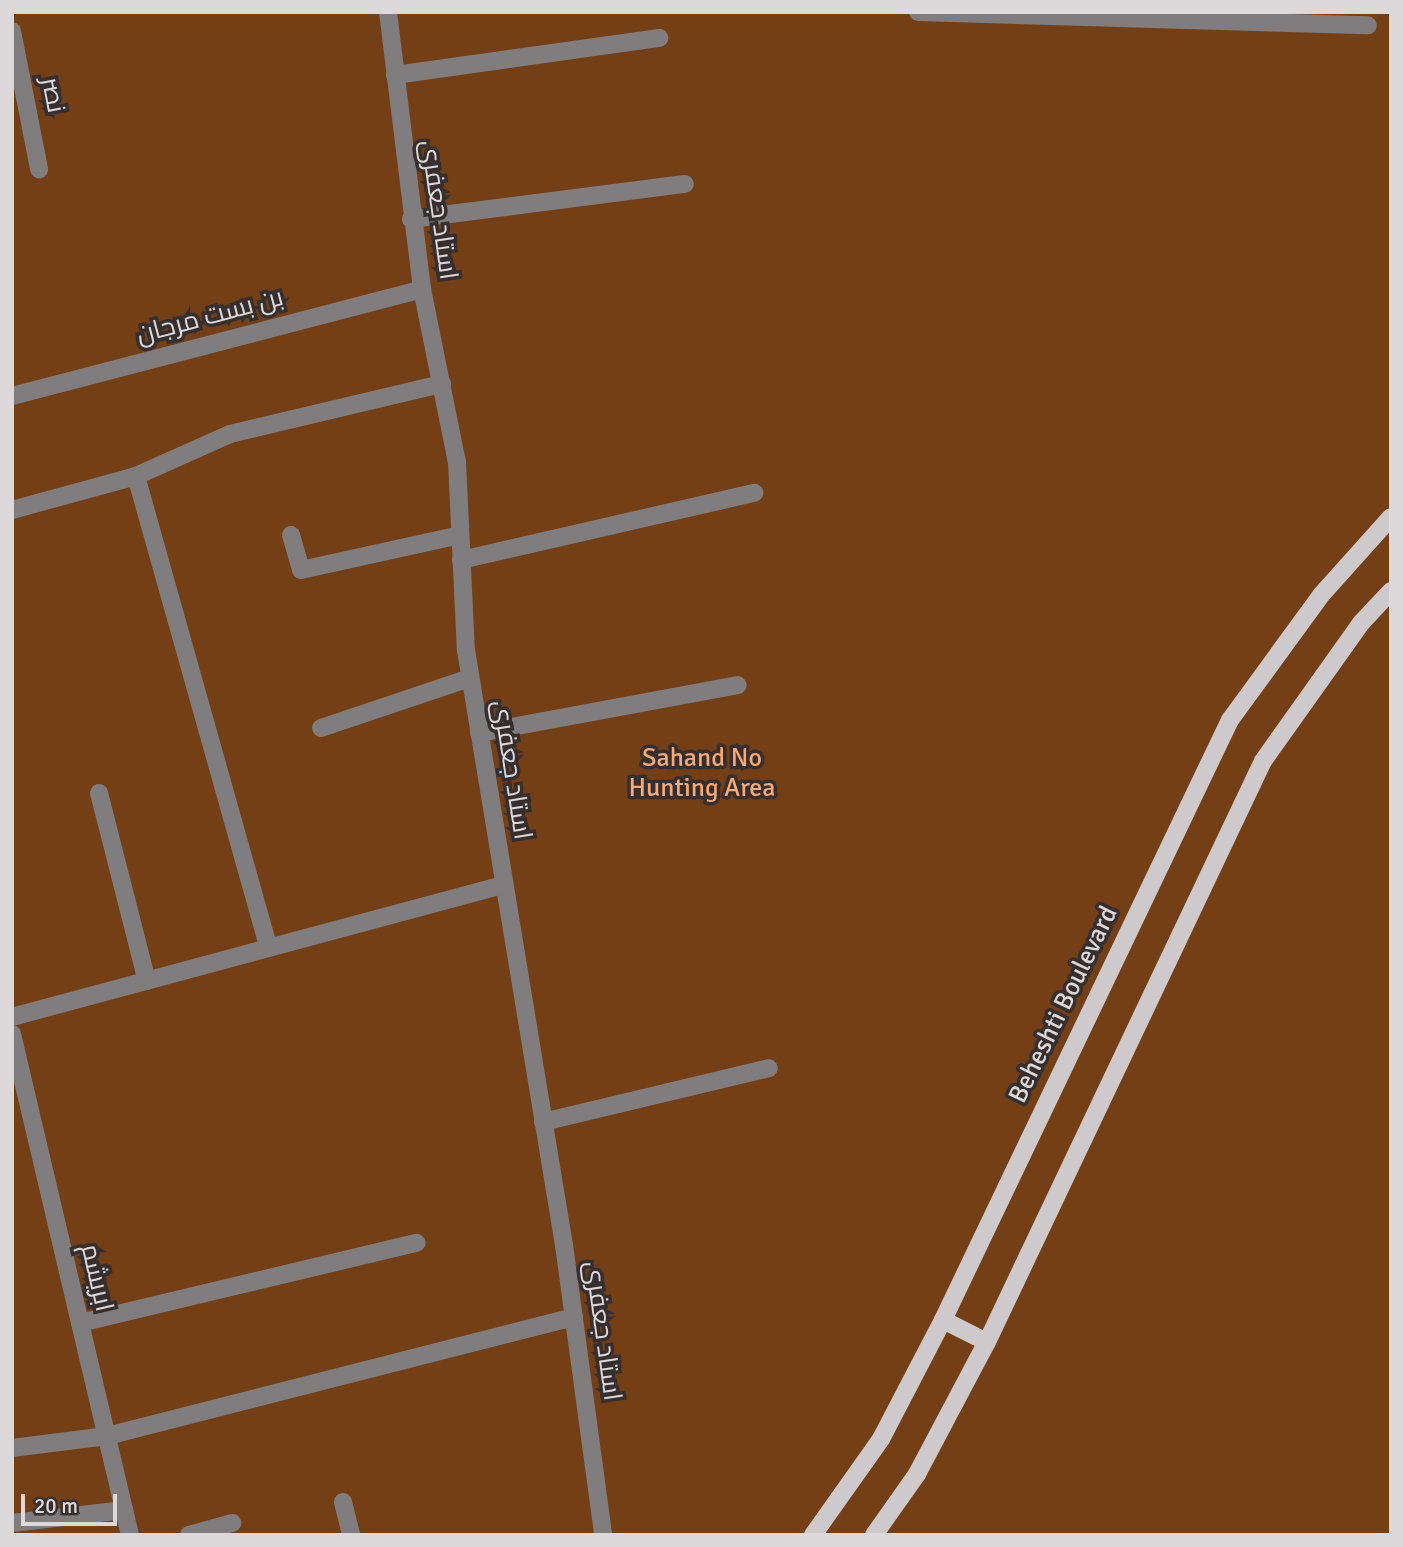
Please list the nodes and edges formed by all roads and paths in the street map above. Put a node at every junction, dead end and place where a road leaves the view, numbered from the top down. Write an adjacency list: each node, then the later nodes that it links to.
1 (388, 12): 6 (street, استاد جعفری)
2 (918, 12): 3 (street)
3 (1368, 25)
4 (12, 31): 7 (street, نصر)
5 (659, 38): 6 (street)
6 (395, 75): 9 (street, استاد جعفری)
7 (39, 169)
8 (685, 184): 9 (street)
9 (411, 219): 10 (street, استاد جعفری)
10 (422, 289): 11 (street, استاد جعفری); 12 (street, بن بست مرجان)
11 (442, 384): 13 (street); 18 (street, استاد جعفری)
12 (12, 396)
13 (136, 476): 15 (street); 27 (street)
14 (754, 493): 19 (street)
15 (12, 510)
16 (1391, 517): 35 (main road, Beheshti Boulevard)
17 (291, 535): 18 (street)
18 (460, 535): 19 (street, استاد جعفری)
19 (461, 560): 21 (street, استاد جعفری)
20 (1391, 591): 37 (main road)
21 (470, 678): 23 (street); 24 (street, استاد جعفری)
22 (738, 685): 24 (street)
23 (321, 728)
24 (479, 733): 26 (street, استاد جعفری)
25 (99, 793): 28 (street)
26 (503, 885): 27 (street); 32 (street, استاد جعفری)
27 (269, 948): 28 (street)
28 (146, 981): 29 (street)
29 (12, 1017)
30 (12, 1034): 36 (street, ابریشم)
31 (769, 1068): 32 (street)
32 (543, 1122): 34 (street, استاد جعفری)
33 (417, 1243): 36 (street)
34 (573, 1317): 38 (street); 47 (street, استاد جعفری)
35 (943, 1320): 37 (main road); 48 (main road, Beheshti Boulevard)
36 (80, 1323): 38 (street, ابریشم)
37 (987, 1342): 49 (main road)
38 (107, 1436): 39 (street); 41 (street, ابریشم)
39 (12, 1448)
40 (343, 1502): 46 (street)
41 (124, 1510): 42 (street); 44 (street, ابریشم)
42 (12, 1523)
43 (232, 1523): 45 (street)
44 (130, 1535)
45 (189, 1535)
46 (351, 1535)
47 (603, 1535)
48 (813, 1535)
49 (874, 1535)

